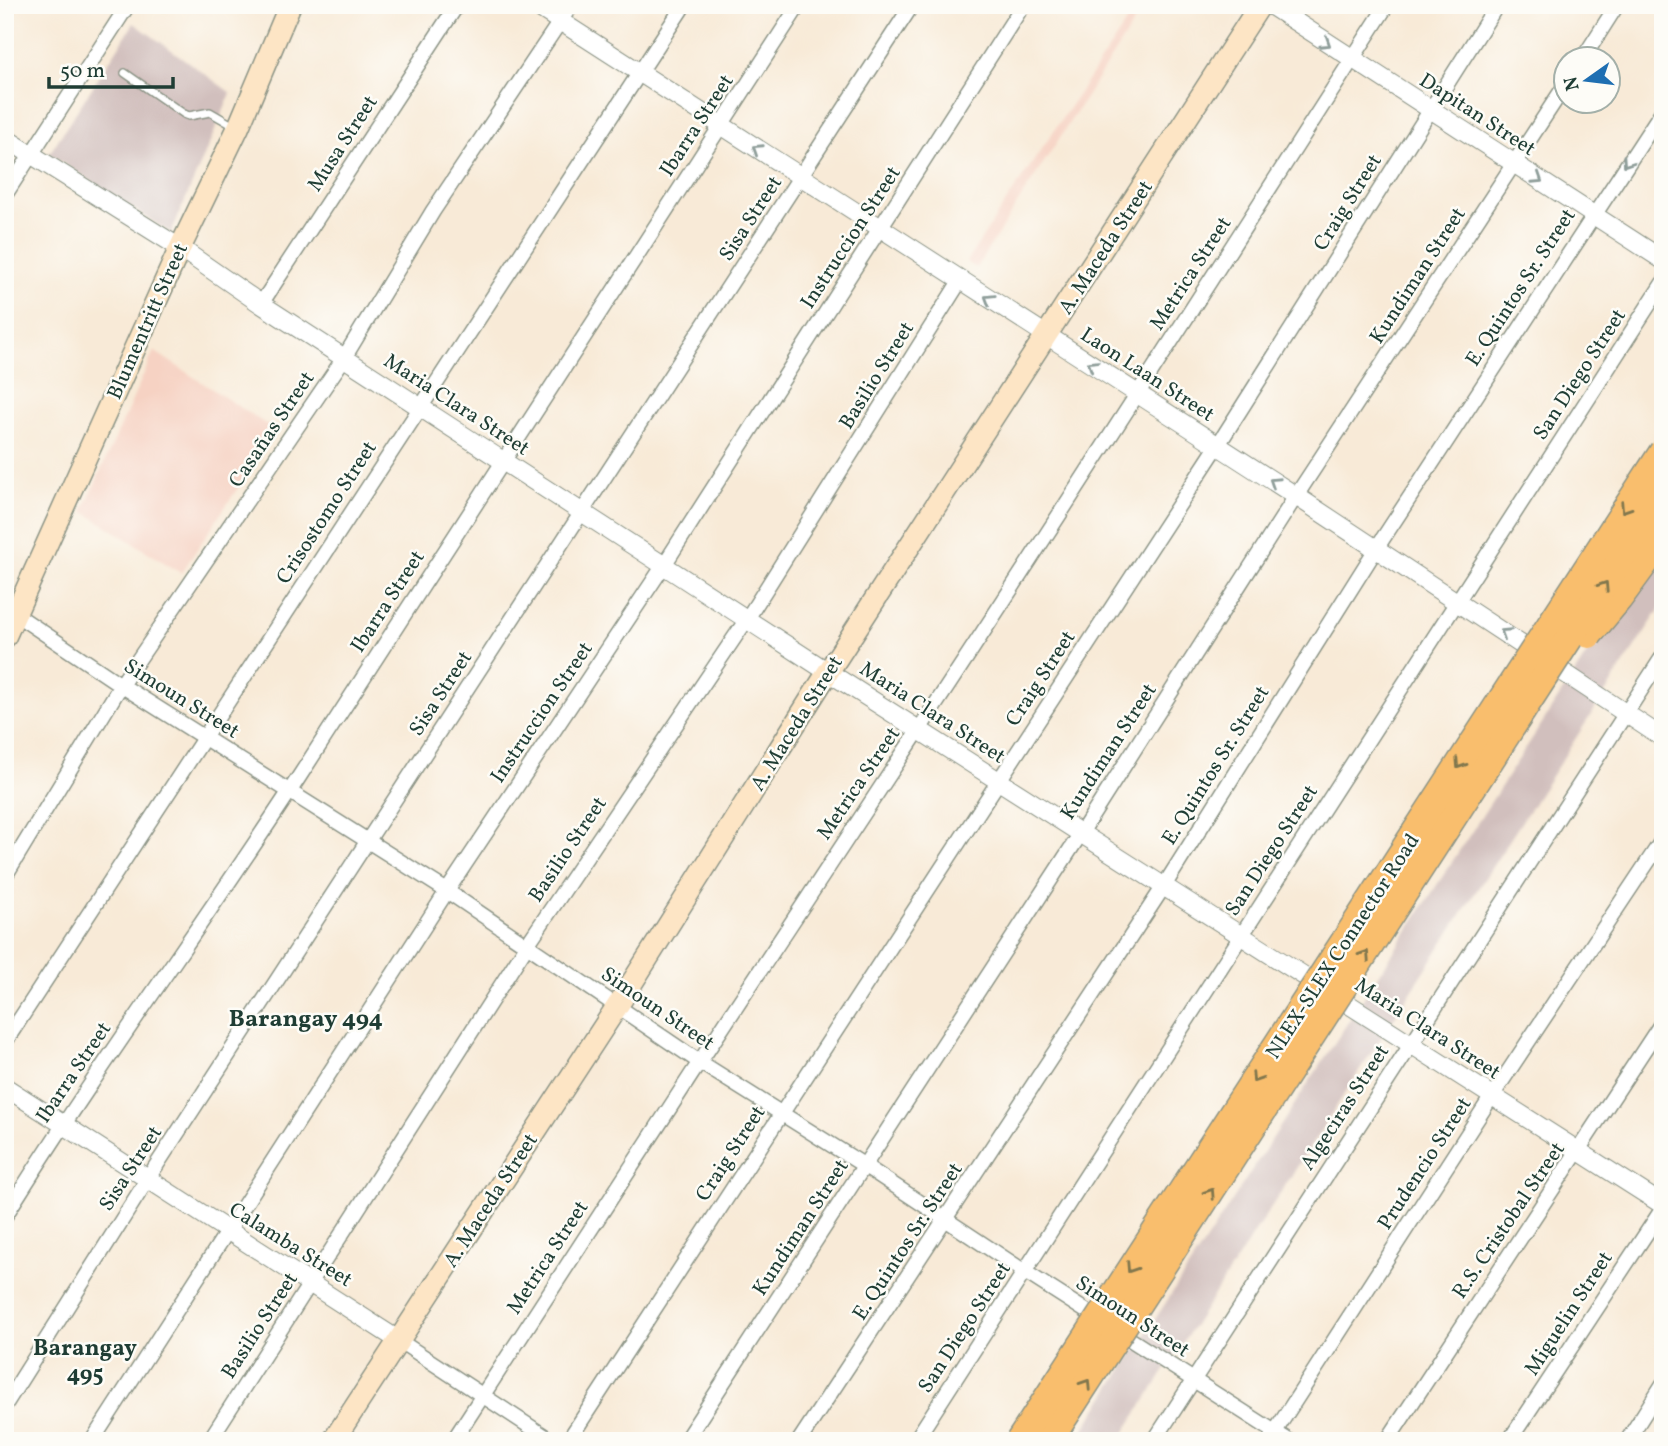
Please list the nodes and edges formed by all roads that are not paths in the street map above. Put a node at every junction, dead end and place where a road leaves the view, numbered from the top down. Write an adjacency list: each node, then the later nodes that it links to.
1 (128, 5): 26 (street)
2 (290, 5): 24 (main road, Blumentritt Street)
3 (457, 5): 36 (street, Musa Street)
4 (535, 5): 15 (street, Laon Laan Street)
5 (571, 5): 15 (street, Casañas Street)
6 (684, 5): 19 (street, Crisostomo Street)
7 (799, 5): 23 (street, Ibarra Street)
8 (912, 5): 28 (street, Sisa Street)
9 (1023, 5): 31 (street, Instruccion Street)
10 (1260, 5): 37 (main road, A. Maceda Street)
11 (1270, 5): 17 (street, Dapitan Street, one-way to 17)
12 (1387, 5): 17 (street, Metrica Street)
13 (1497, 5): 21 (street, Craig Street)
14 (1617, 5): 16 (street)
15 (560, 21): 19 (street, Laon Laan Street); 38 (street, Casañas Street)
16 (1591, 46)
17 (1352, 60): 21 (street, Dapitan Street); 39 (street, Metrica Street)
18 (125, 73): 24 (lane)
19 (640, 74): 23 (street, Laon Laan Street); 40 (street, Crisostomo Street)
20 (1552, 106): 27 (street, Kundiman Street)
21 (1430, 110): 27 (street, Dapitan Street); 41 (street, Craig Street)
22 (1663, 110): 30 (street, E. Quintos Sr. Street, one-way to 30)
23 (720, 125): 28 (street, Laon Laan Street, one-way to 23); 43 (street, Ibarra Street)
24 (238, 128): 32 (main road, Blumentritt Street)
25 (5, 138): 26 (street, Maria Clara Street)
26 (31, 155): 29 (street); 32 (street, Maria Clara Street)
27 (1515, 164): 30 (street, Dapitan Street, one-way to 30); 45 (street, Kundiman Street)
28 (801, 178): 31 (street, Laon Laan Street); 46 (street, Sisa Street)
29 (5, 195)
30 (1592, 215): 33 (street, Dapitan Street); 48 (street, E. Quintos Sr. Street)
31 (880, 228): 34 (street, Laon Laan Street); 49 (street, Instruccion Street)
32 (180, 248): 36 (street, Maria Clara Street); 51 (main road, Blumentritt Street)
33 (1663, 260)
34 (960, 281): 37 (street, Laon Laan Street, one-way to 34); 52 (street, Basilio Street)
35 (1663, 283): 50 (street, San Diego Street)
36 (261, 304): 38 (street, Maria Clara Street)
37 (1046, 336): 39 (street, Laon Laan Street, one-way to 37); 55 (main road, A. Maceda Street)
38 (344, 358): 40 (street, Maria Clara Street); 56 (street, Casañas Street)
39 (1138, 394): 41 (street, Laon Laan Street); 59 (street, Metrica Street)
40 (419, 407): 43 (street, Maria Clara Street); 60 (street, Crisostomo Street)
41 (1218, 445): 45 (street, Laon Laan Street, one-way to 41); 62 (street, Craig Street)
42 (1663, 451): 105 (highway, NLEX-SLEX Connector Road, one-way to 105, bridge)
43 (502, 460): 46 (street, Maria Clara Street); 63 (street, Ibarra Street)
44 (1663, 494): 58 (highway, NLEX-SLEX Connector Road, one-way to 44, bridge)
45 (1296, 496): 48 (street, Laon Laan Street); 64 (street, Kundiman Street)
46 (583, 513): 49 (street, Maria Clara Street); 66 (street, Sisa Street)
47 (1663, 539): 58 (highway, bridge)
48 (1376, 549): 50 (street, Laon Laan Street); 68 (street, E. Quintos Sr. Street)
49 (664, 565): 52 (street, Maria Clara Street); 69 (street, Instruccion Street)
50 (1458, 603): 57 (street, Laon Laan Street, one-way to 50); 70 (street, San Diego Street)
51 (10, 611): 53 (main road, Blumentritt Street); 56 (street, Simoun Street)
52 (747, 619): 55 (street, Maria Clara Street); 71 (street, Basilio Street)
53 (5, 637)
54 (1663, 656): 57 (street, Algeciras Street)
55 (828, 672): 59 (street, Maria Clara Street); 72 (main road, A. Maceda Street)
56 (121, 685): 60 (street, Simoun Street); 67 (street, Casañas Street)
57 (1625, 713): 61 (street, Laon Laan Street); 75 (street, Algeciras Street)
58 (1514, 726): 106 (highway, NLEX-SLEX Connector Road, one-way to 58, bridge)
59 (919, 730): 62 (street, Maria Clara Street); 76 (street, Metrica Street)
60 (206, 738): 63 (street, Simoun Street); 74 (street, Crisostomo Street)
61 (1663, 738)
62 (998, 780): 64 (street, Maria Clara Street); 79 (street, Craig Street)
63 (290, 791): 66 (street, Simoun Street); 80 (street, Ibarra Street)
64 (1081, 833): 68 (street, Maria Clara Street); 82 (street, Kundiman Street)
65 (1663, 839): 78 (street, Prudencio Street)
66 (369, 841): 69 (street, Simoun Street); 83 (street, Sisa Street)
67 (5, 876)
68 (1164, 886): 70 (street, Maria Clara Street); 86 (street, E. Quintos Sr. Street)
69 (447, 891): 71 (street, Simoun Street); 87 (street, Instruccion Street)
70 (1240, 935): 75 (street, Maria Clara Street); 88 (street, San Diego Street)
71 (527, 945): 72 (street, Simoun Street); 89 (street, Basilio Street)
72 (618, 1005): 76 (street, Simoun Street); 90 (main road, A. Maceda Street)
73 (1663, 1021): 81 (street, R.S. Cristobal Street)
74 (5, 1042)
75 (1410, 1044): 78 (street, Maria Clara Street); 91 (street, Algeciras Street)
76 (698, 1061): 79 (street, Simoun Street); 93 (street, Metrica Street)
77 (5, 1087): 80 (street, Calamba Street)
78 (1492, 1096): 81 (street, Maria Clara Street); 95 (street, Prudencio Street)
79 (780, 1114): 82 (street, Simoun Street); 101 (street, Craig Street)
80 (63, 1122): 83 (street, Calamba Street); 85 (street, Ibarra Street)
81 (1578, 1151): 84 (street, Maria Clara Street); 109 (street, R.S. Cristobal Street)
82 (865, 1166): 86 (street, Simoun Street); 102 (street, Kundiman Street)
83 (148, 1179): 87 (street, Calamba Street); 94 (street, Sisa Street)
84 (1663, 1206): 110 (street, Miguelin Street)
85 (5, 1216)
86 (947, 1219): 88 (street, Simoun Street); 103 (street, E. Quintos Sr. Street)
87 (227, 1231): 89 (street, Calamba Street); 96 (street, Instruccion Street)
88 (1025, 1272): 91 (street, Simoun Street); 104 (street, San Diego Street)
89 (312, 1284): 90 (street, Calamba Street); 97 (street, Basilio Street)
90 (398, 1340): 93 (street, Calamba Street); 98 (main road, A. Maceda Street)
91 (1195, 1381): 95 (street, Simoun Street); 107 (street, Algeciras Street)
92 (1663, 1384): 111 (street)
93 (481, 1396): 99 (street, Metrica Street); 100 (street, Calamba Street)
94 (5, 1405)
95 (1272, 1436): 108 (street, Simoun Street)
96 (92, 1441)
97 (209, 1441)
98 (333, 1441)
99 (453, 1441)
100 (552, 1441)
101 (568, 1441)
102 (685, 1441)
103 (799, 1441)
104 (915, 1441)
105 (1019, 1441)
106 (1049, 1441)
107 (1154, 1441)
108 (1289, 1441)
109 (1387, 1441)
110 (1509, 1441)
111 (1627, 1441)

